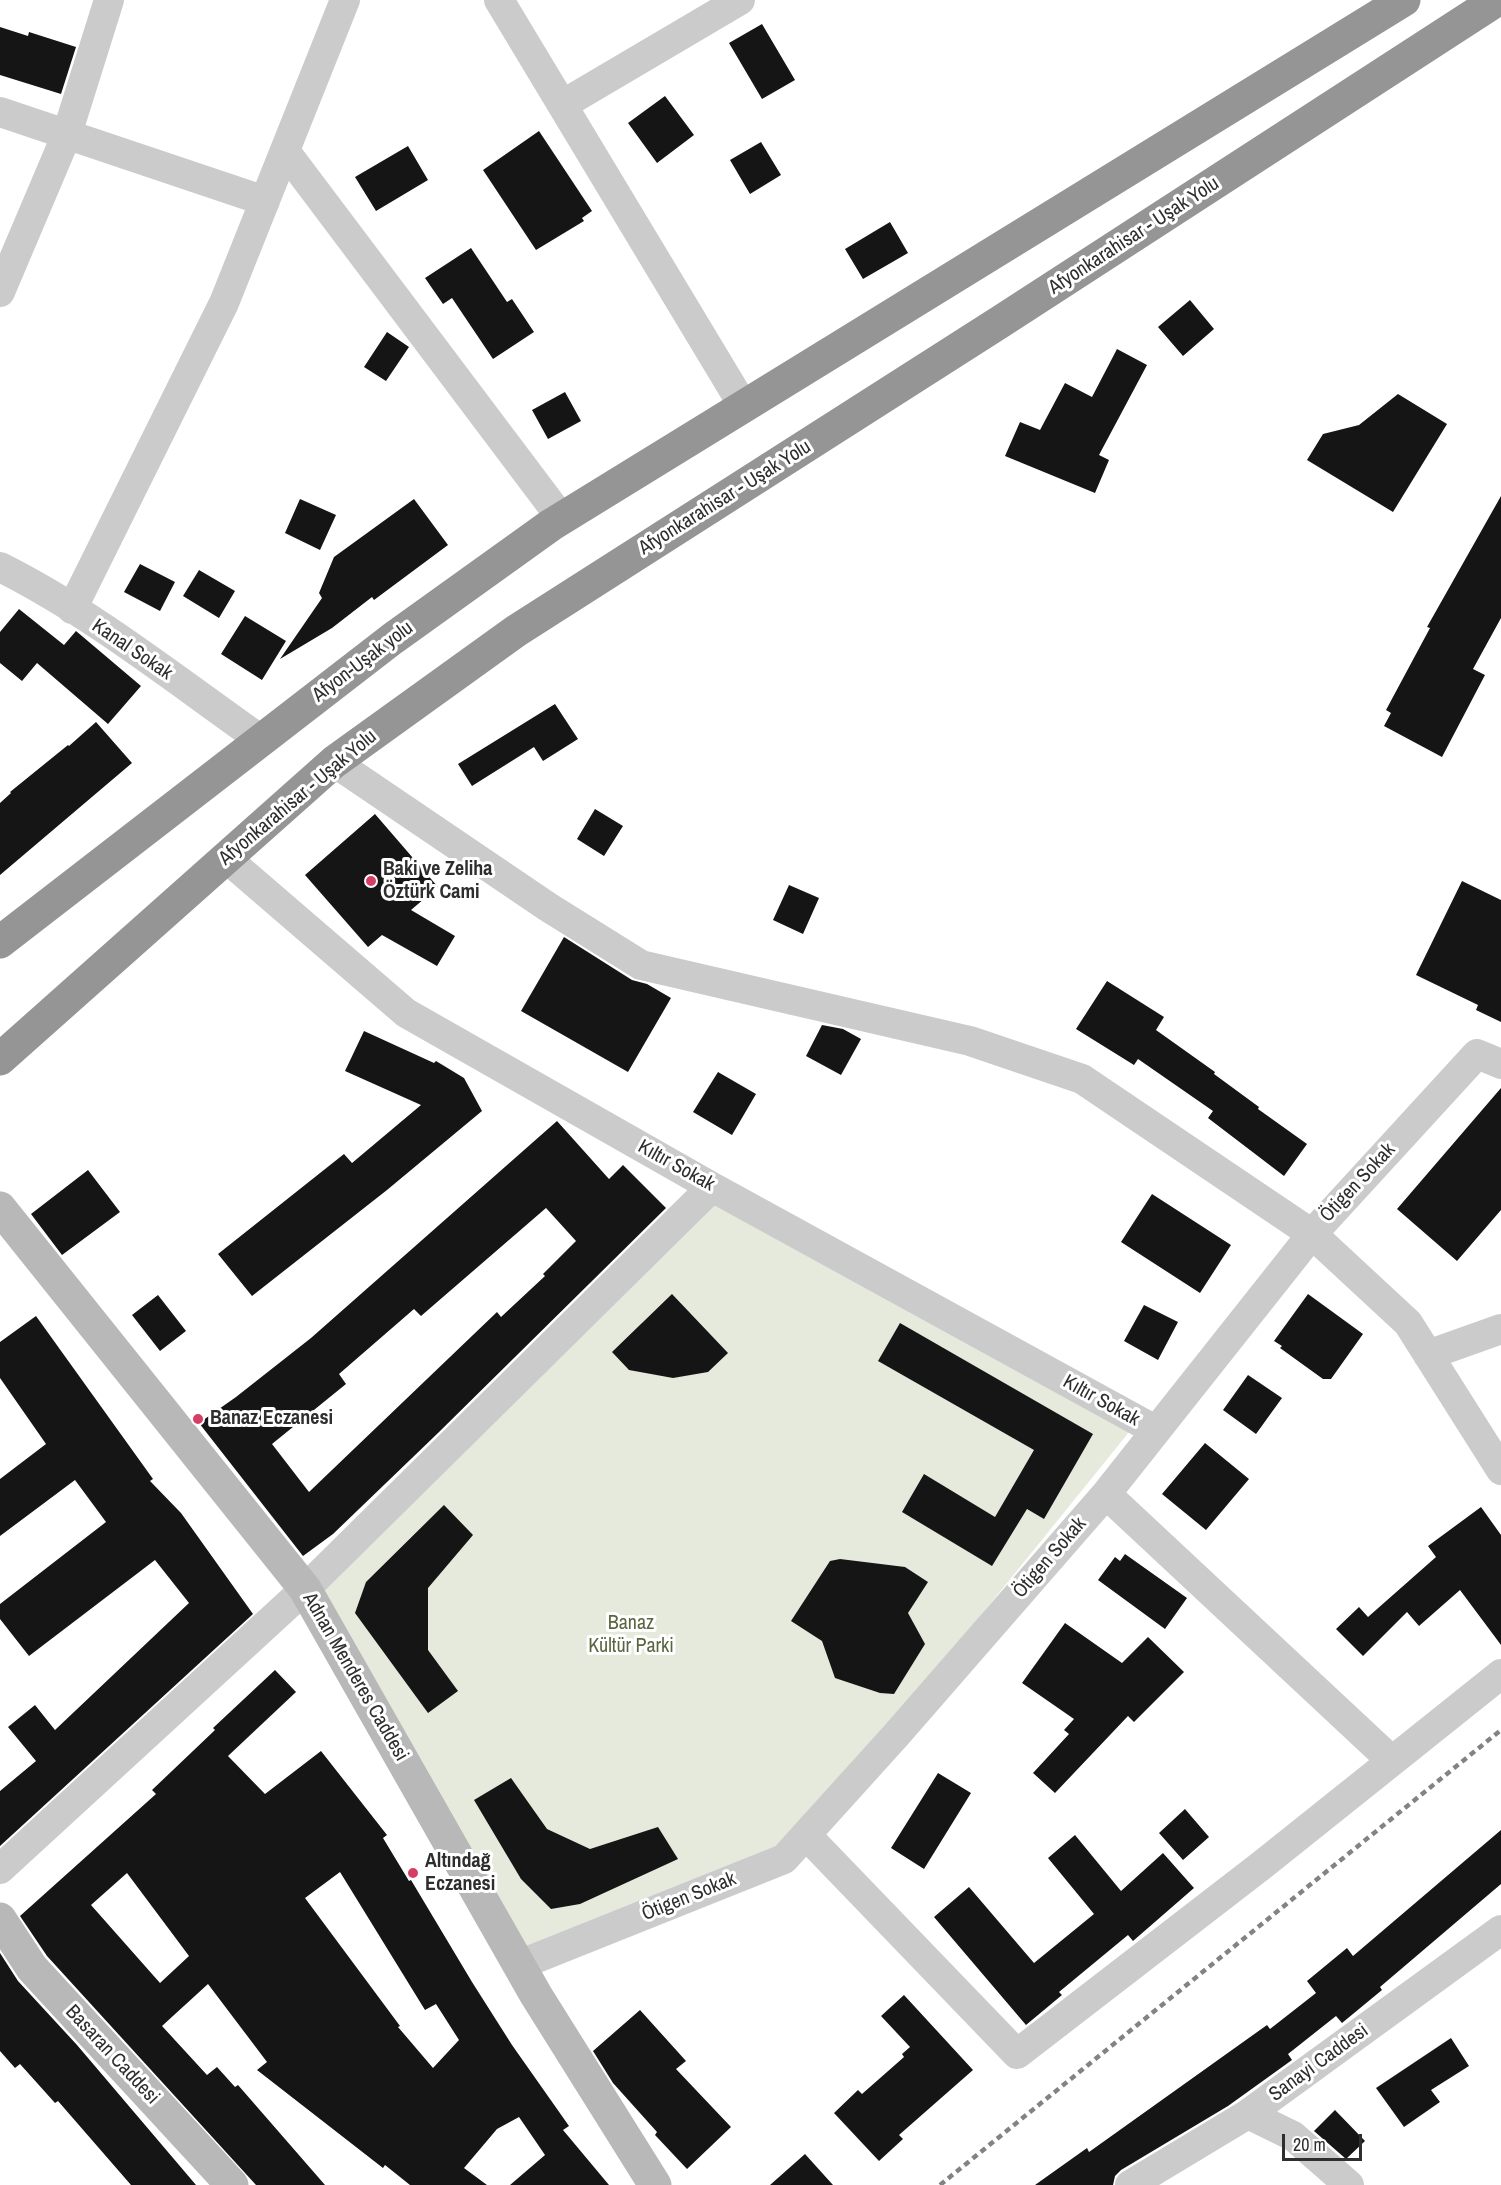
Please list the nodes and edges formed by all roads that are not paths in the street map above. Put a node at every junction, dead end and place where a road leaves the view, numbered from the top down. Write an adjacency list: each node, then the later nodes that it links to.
1 (109, 0): 9 (street)
2 (345, 0): 10 (street)
3 (500, 0): 7 (street)
4 (740, 0): 7 (street)
5 (1404, 0): 13 (highway)
6 (1497, 0): 18 (highway, Afyonkarahisar - Uşak Yolu)
7 (562, 105): 13 (street)
8 (0, 112): 9 (street)
9 (67, 135): 11 (street); 12 (street)
10 (285, 151): 11 (street); 14 (street)
11 (265, 201): 16 (street)
12 (0, 292)
13 (744, 407): 14 (highway, Afyon-Uşak yolu)
14 (562, 519): 17 (highway, Afyon-Uşak yolu)
15 (0, 567): 16 (street, Kanal Sokak)
16 (72, 609): 17 (street, Kanal Sokak)
17 (261, 740): 20 (highway, Afyon-Uşak yolu)
18 (334, 762): 19 (highway, Afyonkarahisar - Uşak Yolu); 25 (street)
19 (226, 858): 21 (highway, Afyonkarahisar - Uşak Yolu); 23 (street, Kıltır Sokak)
20 (0, 942)
21 (0, 1059)
22 (1501, 1064): 25 (street, Ötigen Sokak)
23 (712, 1187): 28 (street, Kıltır Sokak); 31 (street)
24 (0, 1208): 31 (street, Adnan Menderes Caddesi)
25 (1311, 1234): 27 (street); 28 (street, Ötigen Sokak)
26 (1501, 1329): 27 (street)
27 (1428, 1354): 29 (street)
28 (1155, 1430): 30 (street, Ötigen Sokak)
29 (1501, 1470)
30 (1106, 1494): 33 (street); 34 (street, Ötigen Sokak)
31 (305, 1589): 35 (street); 38 (street, Adnan Menderes Caddesi)
32 (1501, 1674): 33 (street)
33 (1392, 1761): 34 (street)
34 (806, 1835): 38 (street, Ötigen Sokak)
35 (0, 1869)
36 (0, 1919): 40 (street, Basaran Caddesi)
37 (1501, 1930): 39 (street, Sanayi Caddesi)
38 (519, 1965): 41 (street, Adnan Menderes Caddesi)
39 (1248, 2114): 42 (street, Sanayi Caddesi); 43 (street)
40 (232, 2185)
41 (655, 2185)
42 (1130, 2185)
43 (1349, 2185)

